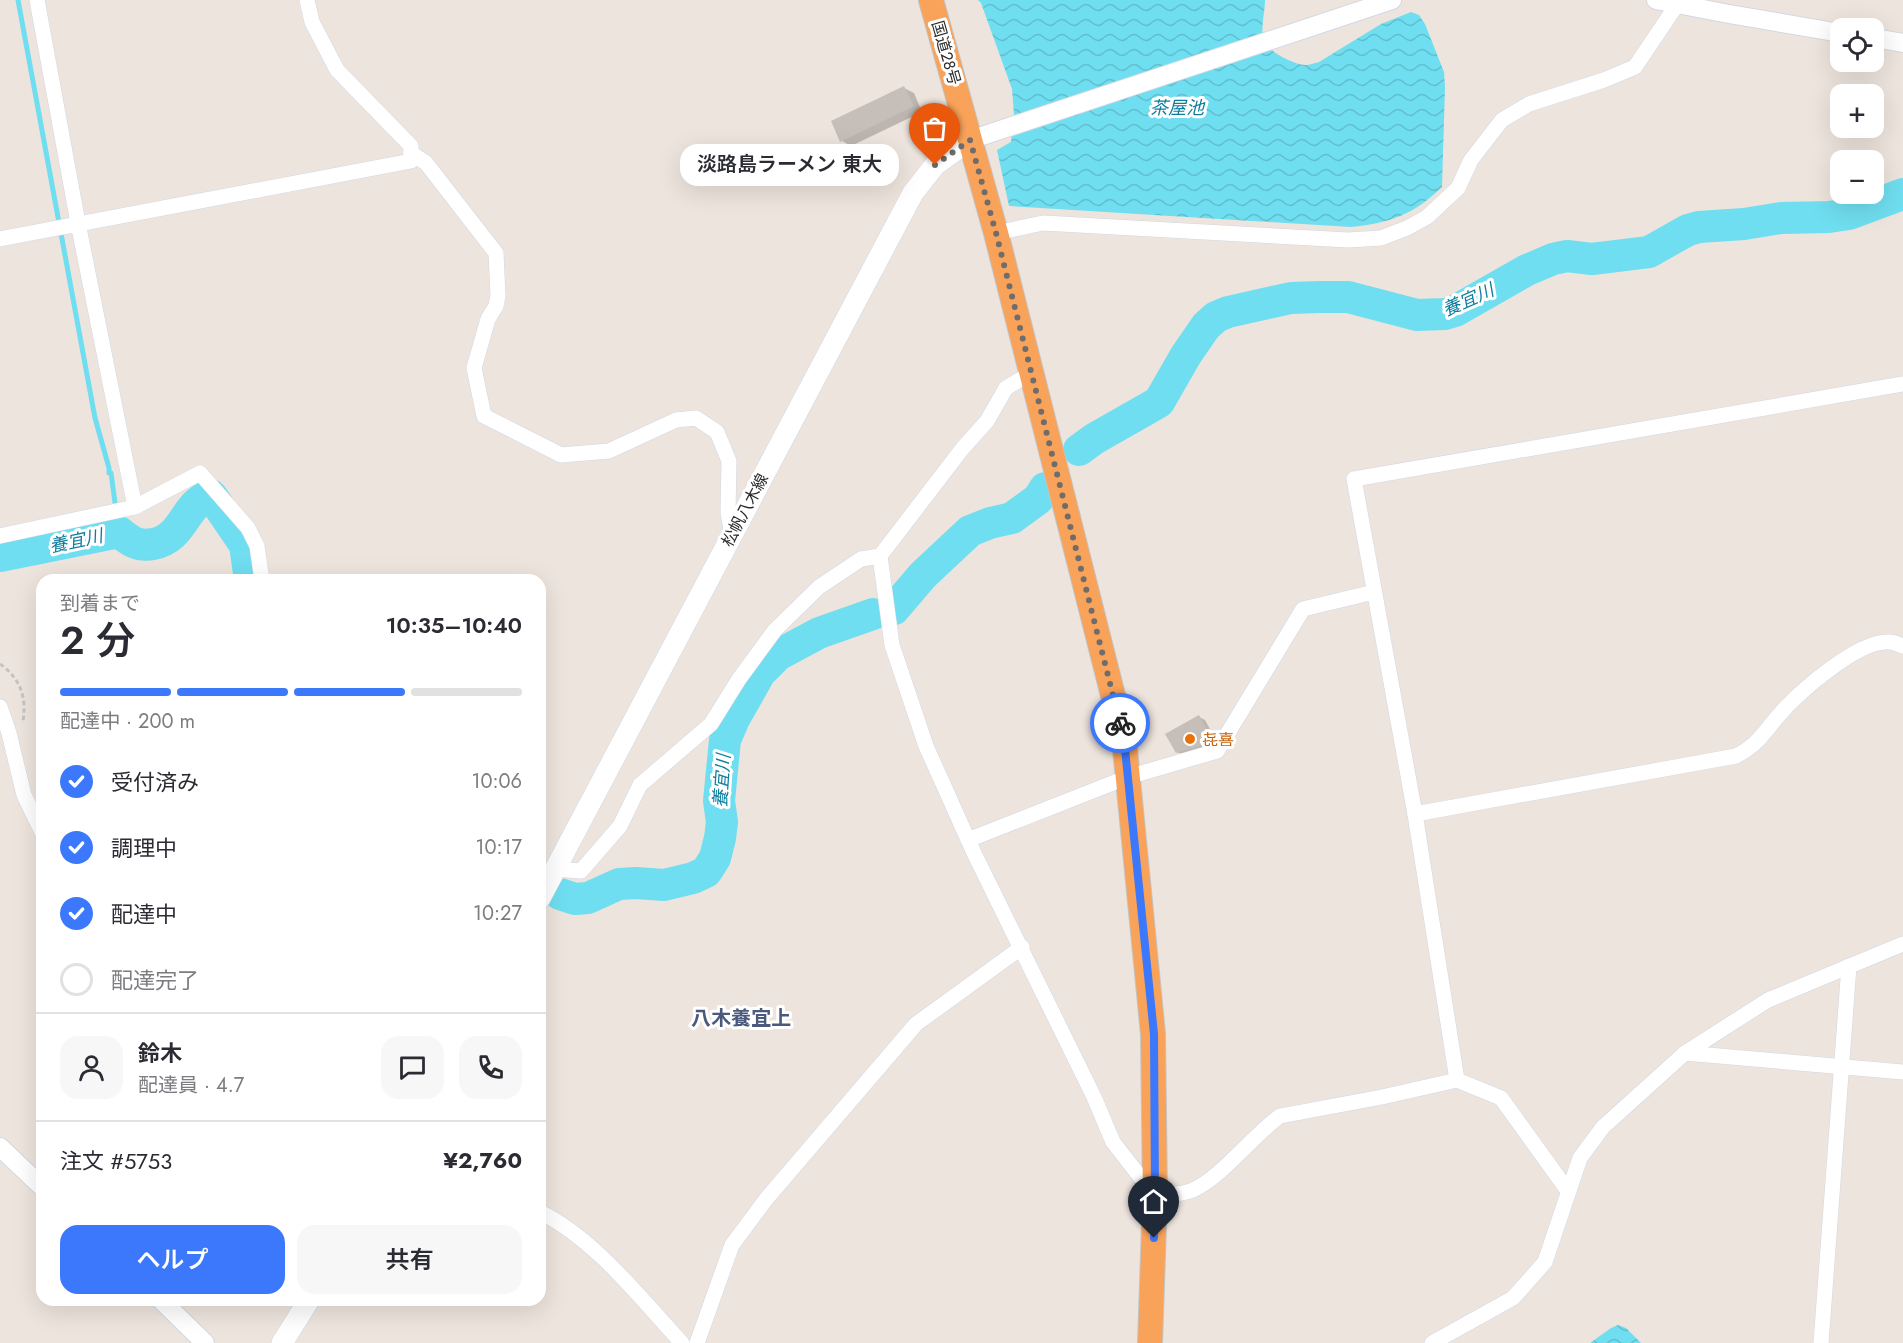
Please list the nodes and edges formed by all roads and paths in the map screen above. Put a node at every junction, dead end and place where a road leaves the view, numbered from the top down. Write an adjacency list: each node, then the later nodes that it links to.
1 (37, 0): 13 (street)
2 (307, 0): 12 (street)
3 (931, 0): 11 (highway, 国道28号)
4 (1392, 0): 11 (street)
5 (1656, 0): 6 (street)
6 (1678, 3): 7 (street); 14 (street)
7 (1725, 7): 8 (street)
8 (1830, 31)
9 (1884, 40): 10 (street)
10 (1903, 43)
11 (970, 140): 14 (highway, 国道28号); 19 (main road, 松帆八木線)
12 (411, 153): 13 (street); 19 (street)
13 (74, 224): 15 (street); 18 (street)
14 (996, 233): 16 (highway, 国道28号)
15 (0, 239)
16 (1031, 373): 21 (street); 28 (highway, 国道28号)
17 (1903, 384): 23 (street)
18 (131, 508): 20 (street); 22 (street)
19 (732, 535): 32 (main road, 松帆八木線)
20 (0, 536)
21 (880, 556): 31 (street); 32 (street)
22 (261, 574)
23 (1374, 592): 28 (street); 29 (street)
24 (1903, 646): 29 (street)
25 (0, 664): 27 (path)
26 (0, 707): 27 (street)
27 (12, 748): 30 (street)
28 (1128, 777): 31 (street); 44 (highway, 国道28号)
29 (1415, 814): 40 (street)
30 (36, 820)
31 (968, 840): 35 (street)
32 (555, 869): 33 (main road, 松帆八木線)
33 (546, 886)
34 (1903, 944): 36 (street)
35 (1022, 947): 44 (street); 51 (street)
36 (1849, 966): 37 (street); 38 (street)
37 (1685, 1053): 38 (street); 43 (street)
38 (1842, 1067): 39 (street); 54 (street)
39 (1903, 1072)
40 (1457, 1080): 43 (street); 44 (street)
41 (0, 1147): 42 (street)
42 (36, 1181)
43 (1568, 1191): 53 (street)
44 (1155, 1196): 52 (highway, 国道28号)
45 (546, 1215): 50 (street)
46 (167, 1306): 48 (street)
47 (305, 1306): 49 (main road)
48 (205, 1343)
49 (282, 1343)
50 (682, 1343)
51 (697, 1343)
52 (1150, 1343)
53 (1432, 1343)
54 (1821, 1343)

